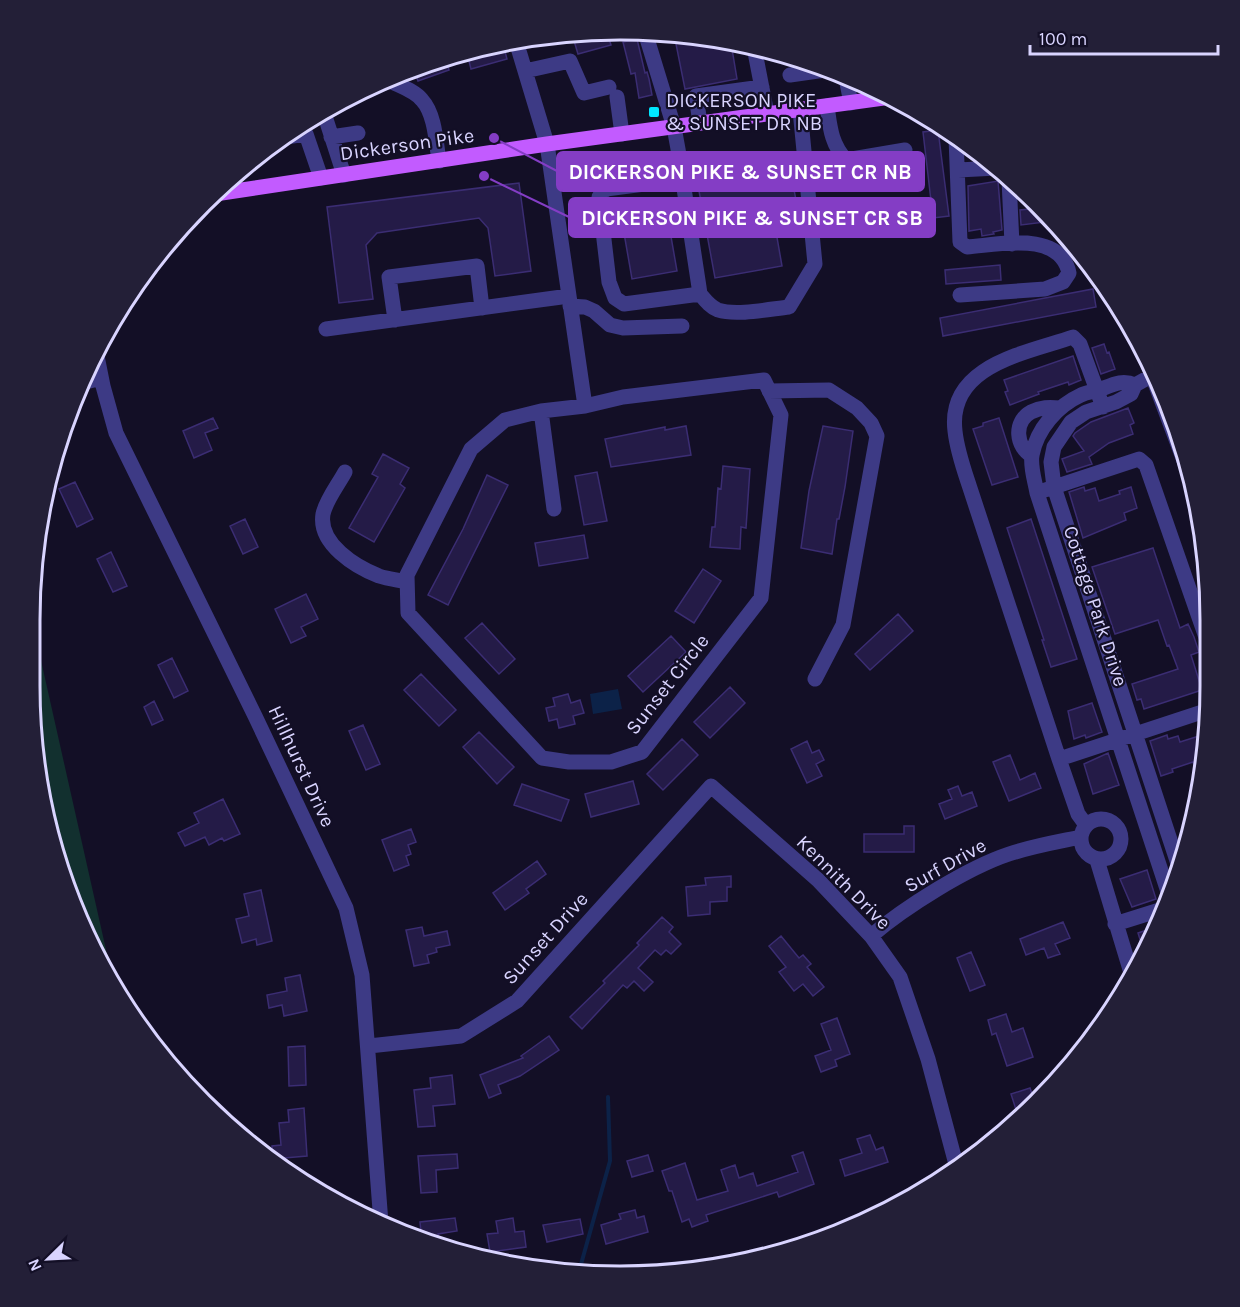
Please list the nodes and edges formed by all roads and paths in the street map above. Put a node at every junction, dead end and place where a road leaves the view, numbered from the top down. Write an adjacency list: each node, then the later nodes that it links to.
1 (648, 41): 17 (street)
2 (519, 50): 4 (street)
3 (756, 57): 8 (street)
4 (525, 71): 20 (street); 22 (street)
5 (809, 72): 6 (street)
6 (790, 75)
7 (397, 85): 25 (street)
8 (762, 87): 14 (street); 16 (street)
9 (848, 88): 11 (street)
10 (873, 99): 11 (main road, Dickerson Pike)
11 (851, 103): 12 (main road, Dickerson Pike)
12 (826, 106): 13 (main road, Dickerson Pike); 24 (street)
13 (800, 110): 14 (main road, Dickerson Pike); 34 (street)
14 (767, 114): 16 (main road, Dickerson Pike)
15 (327, 120): 21 (street)
16 (700, 123): 17 (main road, Dickerson Pike)
17 (674, 127): 20 (main road, Dickerson Pike); 30 (street)
18 (358, 133): 21 (street)
19 (304, 134): 29 (street)
20 (622, 134): 22 (main road, Dickerson Pike)
21 (332, 136): 28 (street)
22 (548, 144): 25 (main road, Dickerson Pike); 36 (street)
23 (957, 148): 27 (street)
24 (905, 150)
25 (439, 160): 28 (main road, Dickerson Pike)
26 (984, 169): 27 (street)
27 (958, 170): 33 (street)
28 (344, 175): 29 (main road, Dickerson Pike)
29 (321, 178): 31 (main road, Dickerson Pike)
30 (682, 179): 34 (street); 34 (street)
31 (230, 192)
32 (1010, 192): 33 (street)
33 (1012, 244): 35 (street)
34 (700, 294)
35 (960, 295)
36 (569, 301): 37 (street); 39 (street); 48 (street)
37 (482, 308): 38 (street); 38 (street)
38 (395, 320): 40 (street)
39 (682, 326)
40 (326, 329)
41 (99, 367): 42 (street, Hillhurst Drive)
42 (101, 378): 44 (street); 73 (street, Hillhurst Drive)
43 (1146, 378): 45 (street, Cottage Park Drive)
44 (93, 380)
45 (1135, 385): 46 (street, Cottage Park Drive); 49 (street, Cottage Park Drive)
46 (1097, 390): 49 (street); 50 (street, Cottage Park Drive); 63 (street)
47 (769, 391): 48 (street, Sunset Circle); 57 (street, Sunset Circle); 59 (street)
48 (585, 406): 51 (street, Sunset Circle)
49 (1103, 407): 54 (street, Cottage Park Drive)
50 (1060, 408): 52 (street, Cottage Park Drive); 52 (street)
51 (541, 411): 56 (street); 57 (street, Sunset Circle)
52 (1032, 456): 55 (street, Cottage Park Drive)
53 (345, 472): 57 (street)
54 (1054, 487): 55 (street); 58 (street); 61 (street, Cottage Park Drive)
55 (1037, 493): 62 (street, Cottage Park Drive)
56 (554, 509)
57 (407, 582)
58 (1200, 620)
59 (815, 679)
60 (1199, 713): 61 (street)
61 (1135, 734): 62 (street); 66 (street, Cottage Park Drive)
62 (1117, 740): 63 (street); 68 (street, Cottage Park Drive)
63 (1059, 759): 65 (street)
64 (711, 786): 71 (street, Kennith Drive); 73 (street, Sunset Drive)
65 (1084, 831): 67 (street); 67 (street); 71 (street, Surf Drive)
66 (1175, 854)
67 (1096, 860): 70 (street)
68 (1165, 883)
69 (1154, 912): 70 (street)
70 (1115, 924): 72 (street)
71 (872, 936): 74 (street, Kennith Drive)
72 (1129, 965)
73 (369, 1046): 75 (street, Hillhurst Drive)
74 (955, 1160)
75 (380, 1214)

